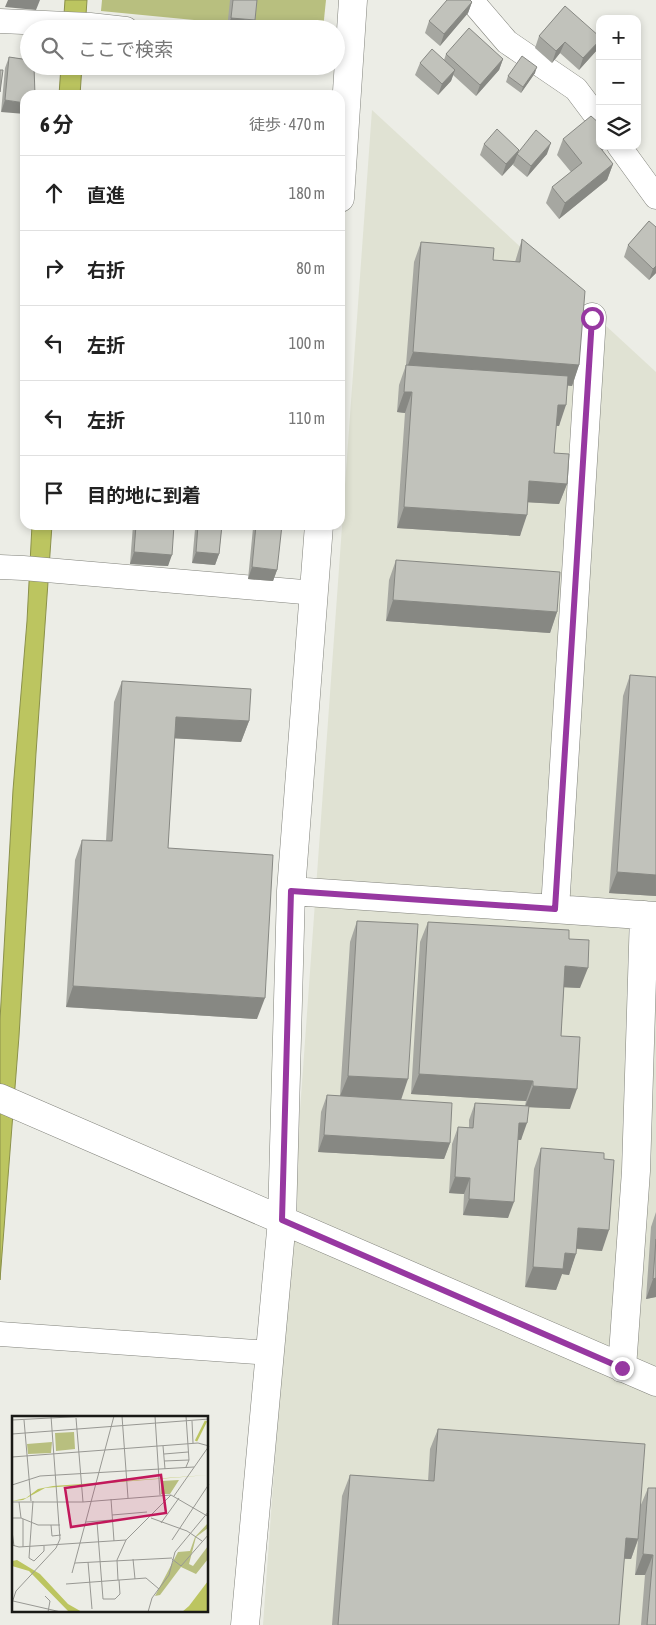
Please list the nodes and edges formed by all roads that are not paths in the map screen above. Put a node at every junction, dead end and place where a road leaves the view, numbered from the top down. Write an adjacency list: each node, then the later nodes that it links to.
1 (353, 0): 5 (street)
2 (471, 0): 8 (street)
3 (0, 21): 4 (street)
4 (20, 22)
5 (345, 41)
6 (343, 75): 7 (street)
7 (342, 90)
8 (596, 116)
9 (621, 150): 10 (street)
10 (656, 197)
11 (592, 318): 16 (street)
12 (319, 530): 14 (street)
13 (12, 567): 14 (street)
14 (315, 593): 15 (street)
15 (291, 891): 16 (street); 20 (street)
16 (555, 909): 17 (street)
17 (650, 915): 19 (street)
18 (0, 1098): 20 (street)
19 (646, 1172): 23 (street)
20 (282, 1220): 22 (street); 23 (street)
21 (4, 1334): 22 (street)
22 (271, 1353): 25 (street)
23 (622, 1368): 24 (street)
24 (656, 1382)
25 (245, 1625)

